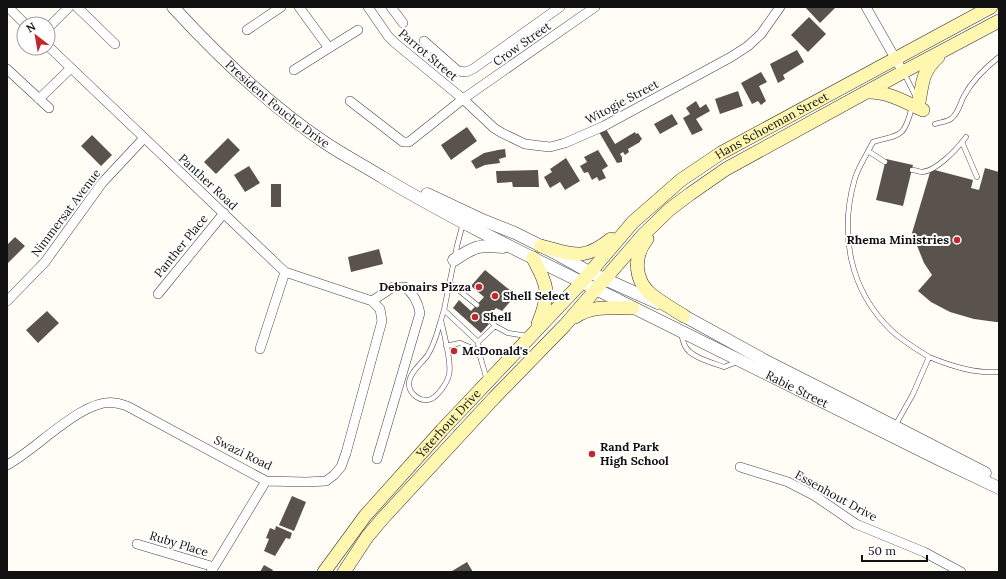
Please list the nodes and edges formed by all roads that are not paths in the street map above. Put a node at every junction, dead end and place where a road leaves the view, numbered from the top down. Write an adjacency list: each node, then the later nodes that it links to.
1 (8, 7): 15 (street)
2 (69, 7): 17 (street)
3 (77, 7): 23 (street)
4 (168, 7): 16 (street, President Fouche Drive)
5 (173, 7): 16 (street, President Fouche Drive)
6 (281, 7): 20 (street)
7 (299, 7): 24 (street)
8 (391, 7): 19 (street)
9 (560, 7): 22 (street)
10 (595, 7): 35 (street, Crow Street)
11 (780, 7): 35 (street, Witogie Street)
12 (866, 7): 28 (street)
13 (991, 7): 28 (main road, Hans Schoeman Street)
14 (370, 8): 35 (street, Parrot Street)
15 (17, 16)
16 (183, 18): 49 (street, President Fouche Drive)
17 (56, 20)
18 (999, 21): 25 (main road, Hans Schoeman Street)
19 (402, 23)
20 (247, 30)
21 (358, 30): 24 (street)
22 (424, 41)
23 (115, 44)
24 (329, 48): 30 (street)
25 (945, 50): 31 (main road, Hans Schoeman Street); 37 (main road)
26 (56, 54): 29 (street, Panther Road)
27 (999, 57): 39 (lane)
28 (895, 58): 31 (street); 50 (main road, Hans Schoeman Street)
29 (71, 68): 34 (street); 41 (street, Panther Road)
30 (294, 70)
31 (903, 72): 33 (main road, Hans Schoeman Street); 37 (lane)
32 (9, 74): 34 (street)
33 (869, 92): 37 (main road); 47 (main road, Hans Schoeman Street)
34 (39, 99): 38 (street)
35 (463, 100): 36 (street, Crow Street)
36 (350, 101)
37 (918, 106): 43 (lane)
38 (49, 108)
39 (935, 124)
40 (966, 137): 42 (lane)
41 (144, 138): 48 (street, Panther Road); 62 (street, Nimmersat Avenue)
42 (962, 142): 45 (lane); 46 (lane)
43 (868, 151): 44 (lane); 77 (lane)
44 (885, 162)
45 (912, 170)
46 (977, 177)
47 (670, 209): 57 (main road, Hans Schoeman Street); 67 (main road)
48 (224, 213): 55 (street, Panther Road); 61 (street, Panther Place)
49 (466, 218): 51 (street, President Fouche Drive); 52 (street, President Fouche Drive); 54 (lane)
50 (633, 222): 51 (main road); 56 (main road, Hans Schoeman Street)
51 (541, 246): 56 (street, President Fouche Drive)
52 (514, 248): 53 (street, President Fouche Drive); 54 (street)
53 (533, 258): 58 (street, President Fouche Drive); 72 (main road)
54 (454, 260): 59 (lane)
55 (285, 272): 63 (street, Panther Road); 75 (street)
56 (589, 272): 57 (street, President Fouche Drive); 58 (main road, Hans Schoeman Street)
57 (604, 279): 60 (main road, Hans Schoeman Street); 67 (street, Rabie Street)
58 (581, 282): 60 (street, President Fouche Drive); 72 (main road, Ysterhout Drive)
59 (450, 283): 64 (lane); 66 (lane)
60 (596, 290): 65 (street, Rabie Street); 70 (main road, Ysterhout Drive)
61 (158, 294)
62 (7, 301)
63 (372, 301): 81 (street); 85 (street, Swazi Road)
64 (476, 305)
65 (633, 308): 70 (main road); 86 (street, Rabie Street)
66 (444, 310): 69 (lane); 73 (lane)
67 (684, 316): 80 (street, Rabie Street)
68 (488, 317): 71 (lane)
69 (441, 320): 74 (lane); 74 (lane)
70 (565, 325): 90 (main road, Ysterhout Drive)
71 (495, 326): 72 (lane); 73 (lane)
72 (533, 334): 79 (main road, Ysterhout Drive)
73 (478, 342): 76 (lane)
74 (446, 346): 76 (lane)
75 (260, 349)
76 (479, 351): 79 (lane)
77 (929, 358): 78 (lane); 80 (lane)
78 (999, 372)
79 (487, 382): 89 (main road, Ysterhout Drive)
80 (895, 426): 84 (street, Rabie Street)
81 (377, 459)
82 (7, 465): 85 (street, Swazi Road)
83 (740, 467): 91 (street, Essenhout Drive)
84 (999, 480)
85 (266, 481): 88 (street)
86 (999, 488)
87 (137, 544): 88 (street, Ruby Place)
88 (212, 569)
89 (324, 572)
90 (344, 572)
91 (961, 572)

